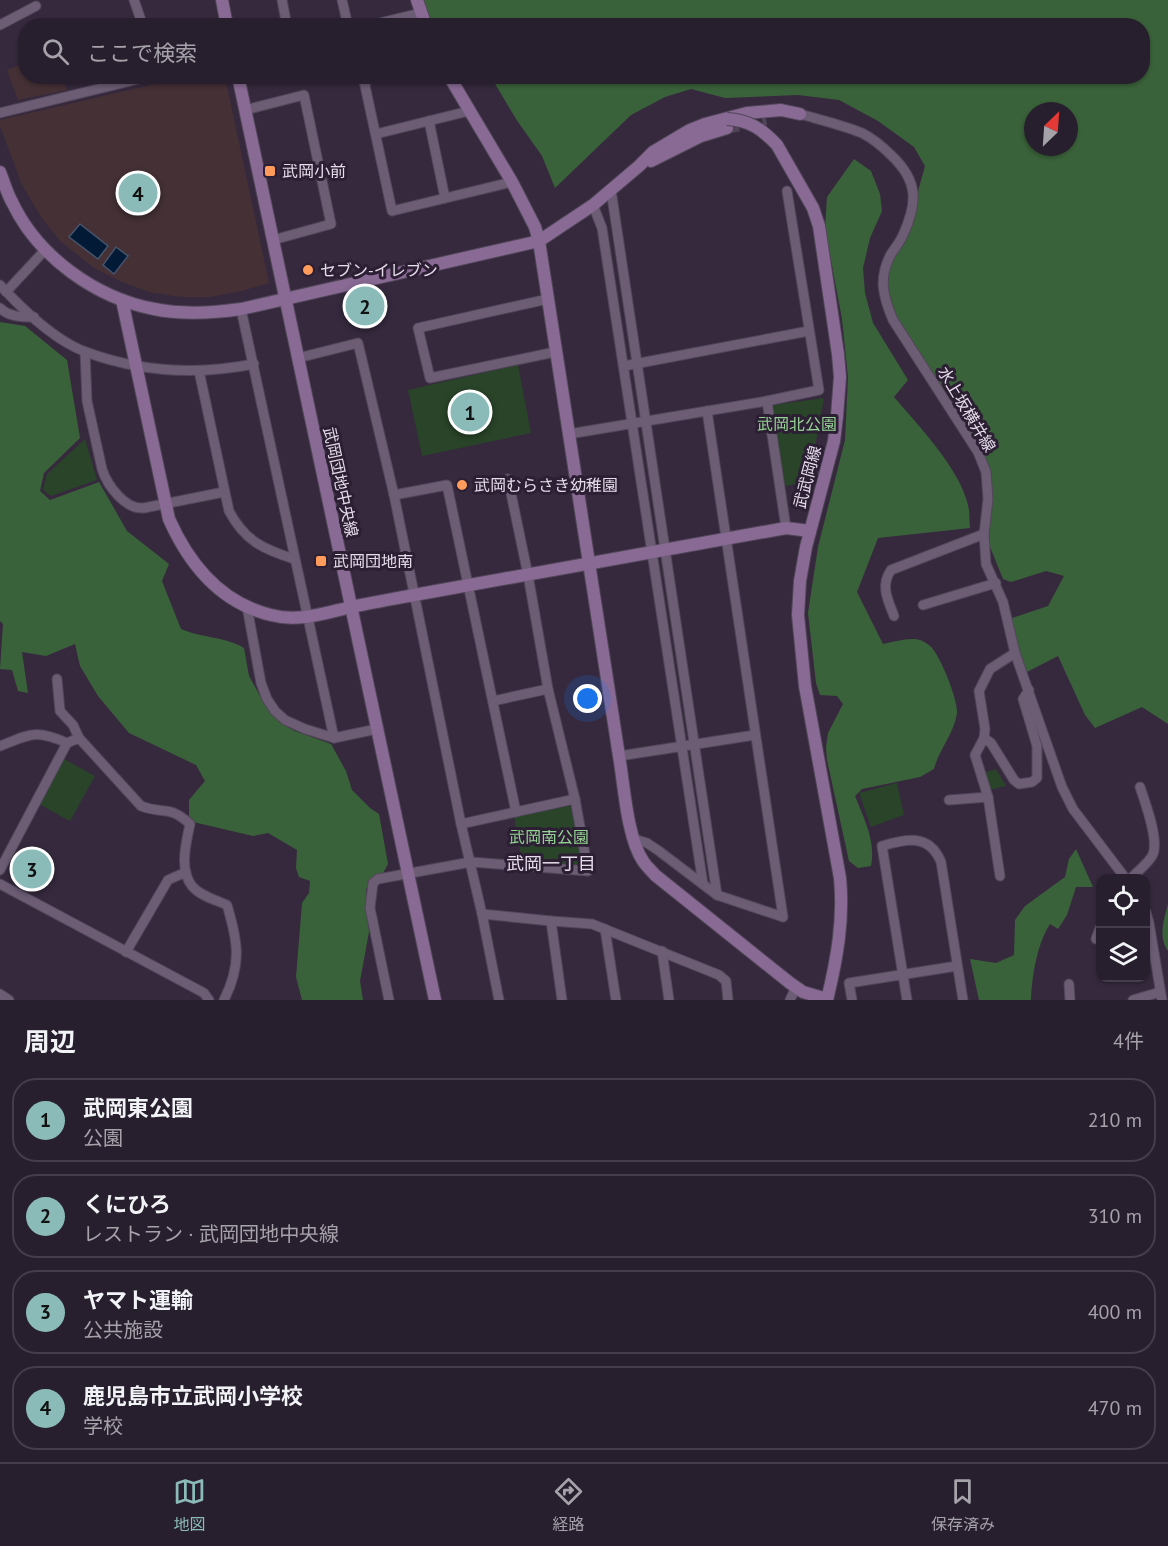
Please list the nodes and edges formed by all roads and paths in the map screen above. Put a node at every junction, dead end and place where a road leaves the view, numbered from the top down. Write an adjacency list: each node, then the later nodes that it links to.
1 (134, 0): 8 (street)
2 (222, 0): 9 (street)
3 (282, 0): 10 (street)
4 (342, 0): 11 (street)
5 (417, 0): 7 (street)
6 (36, 6): 14 (street)
7 (421, 13): 12 (street); 13 (street)
8 (140, 18)
9 (225, 18)
10 (285, 18)
11 (346, 18)
12 (400, 18)
13 (423, 18)
14 (0, 25)
15 (118, 84): 21 (street)
16 (240, 84): 19 (street, 武岡団地中央線)
17 (365, 84): 26 (street)
18 (454, 84): 20 (street)
19 (245, 110): 33 (street, 武岡団地中央線); 33 (street)
20 (469, 111): 24 (street); 28 (street)
21 (0, 113)
22 (800, 114): 23 (street); 25 (street); 63 (street, 水上坂横井線)
23 (766, 119)
24 (429, 121): 26 (street); 31 (street)
25 (727, 124): 29 (street, 武武岡線); 61 (street, 武武岡線, bridge)
26 (376, 134): 31 (street)
27 (0, 172): 35 (street)
28 (512, 182): 31 (street); 34 (street)
29 (611, 190): 32 (street, 武武岡線); 47 (street)
30 (787, 191): 43 (street)
31 (445, 198)
32 (593, 206): 34 (street, 武武岡線); 50 (street)
33 (273, 240): 38 (street, 武岡団地中央線)
34 (539, 241): 37 (street); 38 (street)
35 (46, 249): 36 (street); 39 (street)
36 (3, 289): 42 (street)
37 (548, 298): 45 (street); 45 (street)
38 (285, 299): 40 (street); 46 (street, 武岡団地中央線)
39 (122, 300): 40 (street); 49 (street)
40 (241, 309): 48 (street)
41 (2, 312): 42 (street)
42 (34, 317): 44 (street)
43 (809, 331): 47 (street); 52 (street)
44 (85, 352): 49 (street); 60 (street)
45 (555, 352): 56 (street)
46 (298, 358): 59 (street); 75 (street, 武岡団地中央線)
47 (638, 363): 50 (street); 54 (street)
48 (254, 364): 51 (street); 67 (street)
49 (137, 366): 51 (street); 60 (street)
50 (624, 366): 55 (street)
51 (199, 372): 58 (street)
52 (767, 401): 53 (street); 62 (street)
53 (707, 411): 54 (street); 64 (street)
54 (646, 421): 55 (street); 65 (street)
55 (633, 424): 56 (street); 66 (street)
56 (569, 434): 68 (street)
57 (508, 479): 69 (street)
58 (224, 492): 60 (street); 67 (street)
59 (394, 495): 71 (street); 72 (street)
60 (166, 505): 74 (street)
61 (812, 525): 62 (street); 122 (street, 武武岡線)
62 (786, 528): 64 (street)
63 (984, 534): 70 (street, 水上坂横井線); 76 (street)
64 (726, 539): 65 (street); 84 (street)
65 (666, 549): 66 (street); 89 (street)
66 (652, 552): 68 (street); 91 (street)
67 (294, 560): 77 (street)
68 (589, 563): 69 (street); 92 (street)
69 (528, 575): 71 (street); 80 (street)
70 (996, 583): 73 (street); 78 (street, 水上坂横井線)
71 (468, 585): 72 (street); 82 (street)
72 (413, 595): 75 (street); 98 (street)
73 (923, 605)
74 (247, 607): 77 (street); 86 (street)
75 (351, 608): 77 (street); 83 (street, 武岡団地中央線)
76 (894, 616)
77 (308, 617): 86 (street)
78 (1015, 653): 81 (street, 水上坂横井線); 87 (street)
79 (57, 679): 85 (street)
80 (548, 689): 82 (street); 95 (street)
81 (1029, 690): 87 (street); 104 (street, 水上坂横井線)
82 (493, 701): 97 (street)
83 (377, 729): 86 (street); 103 (street, 武岡団地中央線)
84 (755, 735): 89 (street); 109 (street)
85 (79, 738): 88 (street); 102 (street)
86 (334, 738)
87 (984, 738): 94 (street)
88 (67, 743): 90 (street); 101 (street)
89 (696, 744): 91 (street); 109 (street)
90 (0, 746)
91 (682, 746): 92 (street); 108 (street)
92 (619, 756): 99 (street)
93 (1140, 787): 105 (street)
94 (988, 797): 96 (street); 106 (street)
95 (575, 799): 97 (street); 100 (street)
96 (949, 800)
97 (516, 812): 98 (street)
98 (461, 824): 100 (street)
99 (634, 839): 108 (street); 119 (street)
100 (471, 862): 103 (street); 110 (street)
101 (0, 870)
102 (186, 872): 115 (street); 125 (street)
103 (409, 874): 126 (street); 127 (street, 武岡団地中央線)
104 (1124, 874)
105 (1133, 874)
106 (1000, 876)
107 (0, 884): 115 (street)
108 (703, 884): 109 (street)
109 (717, 895)
110 (482, 914): 111 (street); 128 (street)
111 (551, 921): 113 (street); 129 (street)
112 (1150, 928): 121 (street)
113 (605, 929): 114 (street); 130 (street)
114 (662, 951): 131 (street); 132 (street)
115 (126, 952): 124 (street)
116 (957, 966): 117 (street); 117 (street); 136 (street)
117 (903, 974): 134 (street); 135 (street)
118 (1068, 984): 137 (street)
119 (796, 987): 122 (street); 133 (street)
120 (0, 994): 123 (street)
121 (1161, 996): 138 (street)
122 (827, 999)
123 (9, 1000)
124 (209, 1000)
125 (224, 1000)
126 (389, 1000)
127 (435, 1000)
128 (499, 1000)
129 (562, 1000)
130 (616, 1000)
131 (669, 1000)
132 (729, 1000)
133 (790, 1000)
134 (852, 1000)
135 (907, 1000)
136 (963, 1000)
137 (1070, 1000)
138 (1133, 1000)

